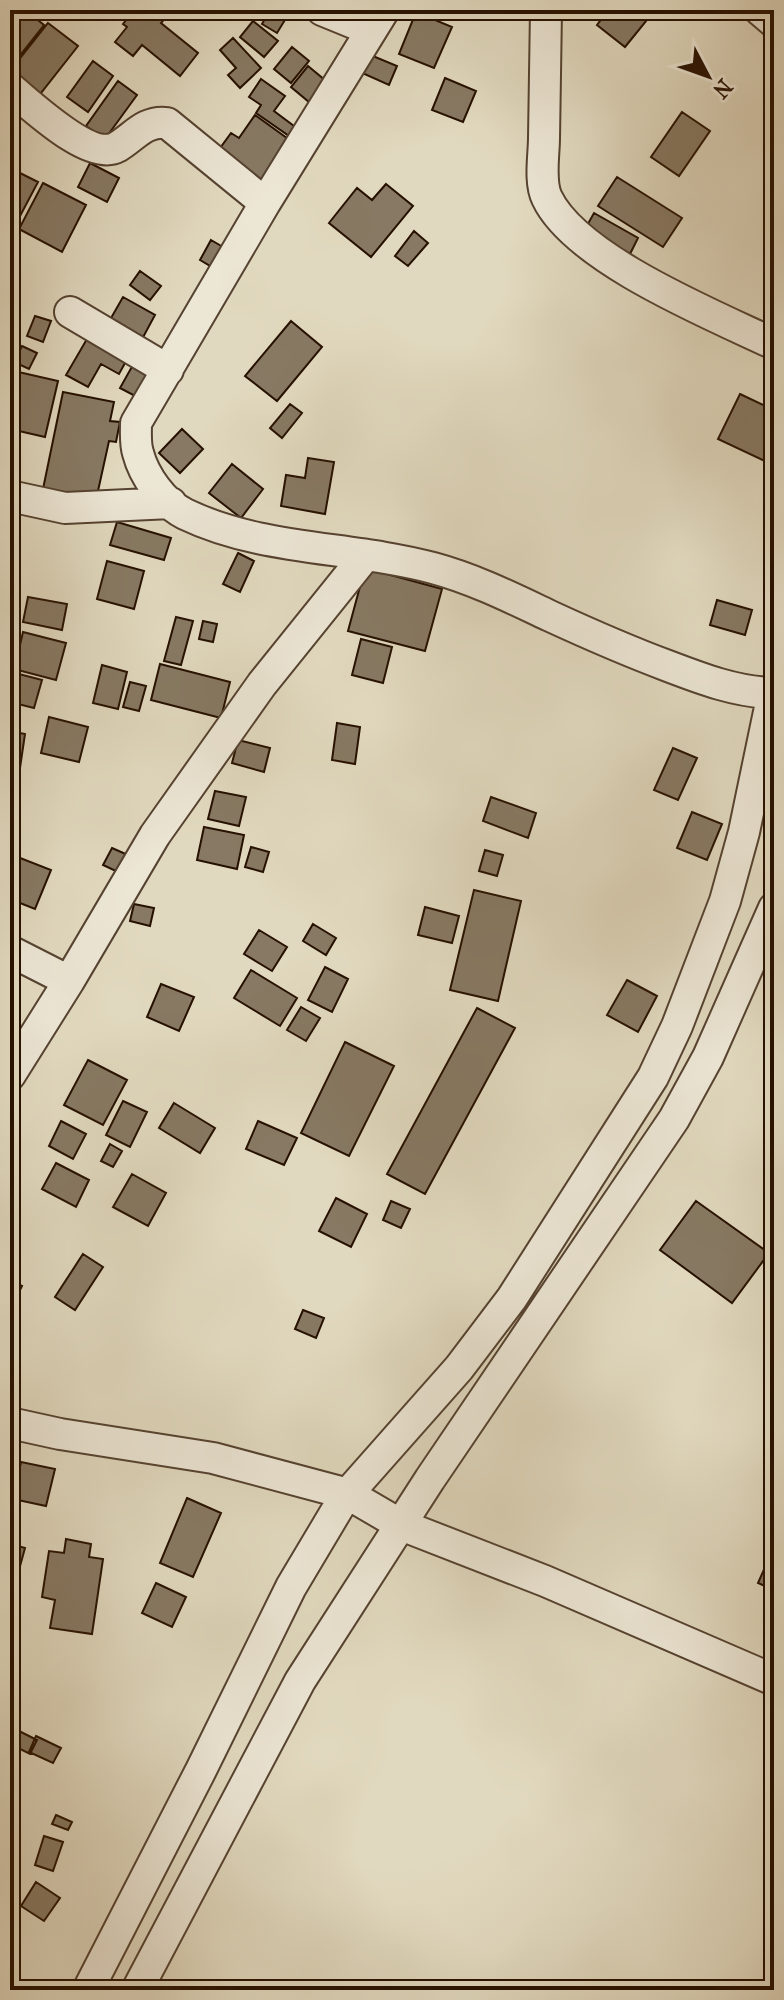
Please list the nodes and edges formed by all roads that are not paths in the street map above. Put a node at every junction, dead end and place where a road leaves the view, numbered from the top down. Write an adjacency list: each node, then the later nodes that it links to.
1 (322, 10): 4 (street)
2 (546, 10): 9 (street)
3 (760, 10): 5 (street)
4 (378, 20): 7 (street)
5 (774, 22)
6 (10, 88): 7 (street)
7 (265, 203): 10 (street)
8 (70, 312): 10 (street)
9 (774, 344)
10 (168, 370): 12 (street)
11 (10, 496): 12 (street)
12 (171, 503): 13 (street)
13 (365, 556): 14 (street); 17 (street)
14 (773, 690): 20 (street)
15 (774, 908): 21 (street)
16 (10, 951): 17 (street)
17 (69, 981): 18 (street)
18 (10, 1075)
19 (10, 1423): 20 (street)
20 (348, 1494): 21 (street); 23 (street)
21 (401, 1525): 22 (street); 24 (street)
22 (774, 1680)
23 (88, 1990)
24 (137, 1990)

